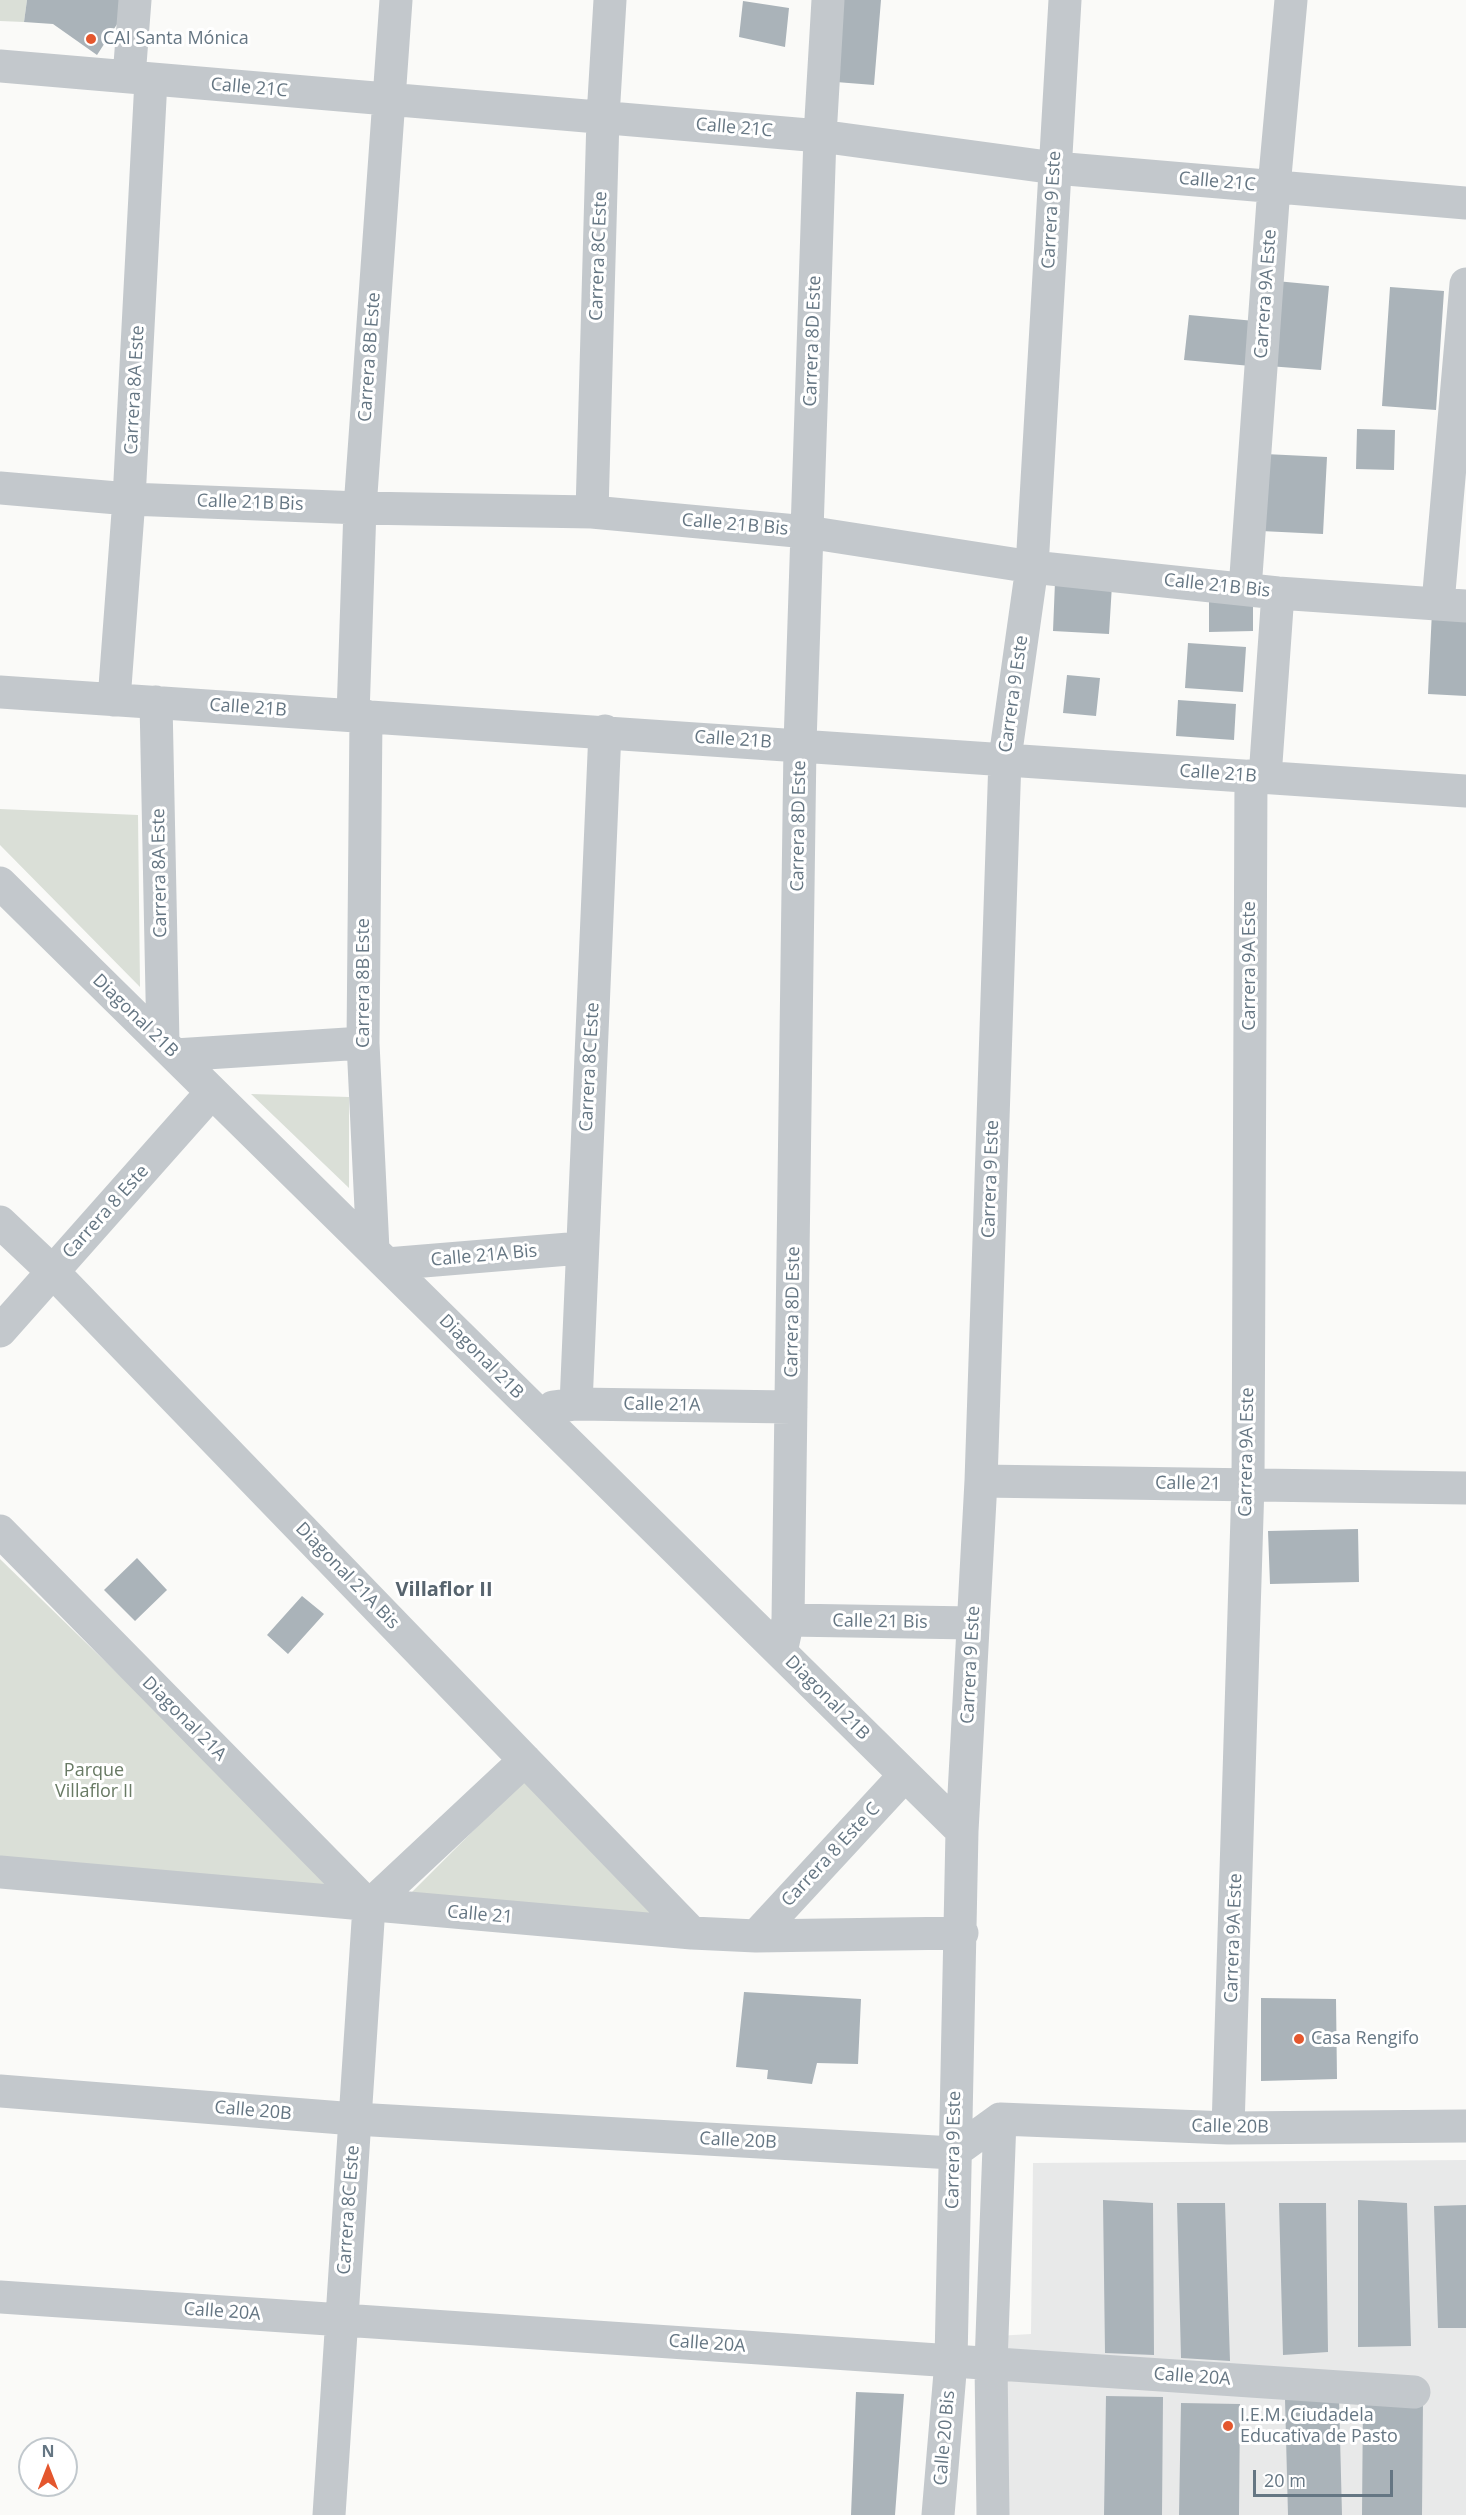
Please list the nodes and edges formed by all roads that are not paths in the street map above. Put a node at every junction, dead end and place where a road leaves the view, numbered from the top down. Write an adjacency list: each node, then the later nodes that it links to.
1 (135, 0): 8 (street, Carrera 8A Este)
2 (396, 0): 9 (street, Carrera 8B Este)
3 (609, 0): 10 (street, Carrera 8C Este)
4 (828, 0): 11 (street, Carrera 8D Este)
5 (1065, 0): 12 (street, Carrera 9 Este)
6 (1290, 0): 13 (street, Carrera 9A Este)
7 (0, 66): 8 (street, Calle 21C)
8 (140, 79): 9 (street, Calle 21C); 17 (street, Carrera 8A Este)
9 (387, 100): 10 (street, Calle 21C); 18 (street, Carrera 8B Este)
10 (603, 117): 11 (street, Calle 21C); 19 (street, Carrera 8C Este)
11 (820, 136): 12 (street, Calle 21C); 20 (street, Carrera 8D Este)
12 (1054, 168): 13 (street, Calle 21C); 21 (street, Carrera 9 Este)
13 (1274, 187): 14 (street, Calle 21C); 22 (street, Carrera 9A Este)
14 (1466, 203)
15 (1466, 284): 24 (street)
16 (0, 488): 17 (street, Calle 21B Bis)
17 (129, 499): 18 (street, Calle 21B Bis); 26 (street, Carrera 8A Este)
18 (360, 508): 19 (street, Calle 21B Bis); 28 (street, Carrera 8B Este)
19 (592, 512): 20 (street, Calle 21B Bis)
20 (807, 532): 21 (street, Calle 21B Bis); 30 (street, Carrera 8D Este)
21 (1032, 567): 22 (street, Calle 21B Bis); 31 (street, Carrera 9 Este)
22 (1245, 589): 23 (street, Calle 21B Bis)
23 (1278, 593): 24 (street, Calle 21B Bis); 32 (street, Carrera 9A Este)
24 (1452, 605)
25 (0, 692): 26 (street, Calle 21B)
26 (114, 700): 27 (street, Calle 21B)
27 (156, 702): 28 (street, Calle 21B); 36 (street, Carrera 8A Este)
28 (359, 715): 29 (street, Calle 21B); 35 (street, Carrera 8B Este)
29 (605, 731): 30 (street, Calle 21B); 39 (street, Carrera 8C Este)
30 (800, 744): 31 (street, Calle 21B); 44 (street, Carrera 8D Este)
31 (1005, 758): 32 (street, Calle 21B); 46 (street, Carrera 9 Este)
32 (1258, 777): 33 (street, Calle 21B); 47 (street, Carrera 9A Este)
33 (1466, 791)
34 (0, 883): 36 (street, Diagonal 21B)
35 (363, 1042): 36 (street); 40 (street, Carrera 8B Este)
36 (169, 1049): 37 (street, Diagonal 21B)
37 (212, 1092): 40 (street, Diagonal 21B); 41 (street, Carrera 8 Este)
38 (0, 1222): 41 (street, Diagonal 21A Bis)
39 (581, 1248): 40 (street, Calle 21A Bis); 43 (street, Carrera 8C Este)
40 (380, 1257): 45 (street, Diagonal 21B)
41 (53, 1272): 42 (street, Carrera 8 Este); 53 (street, Diagonal 21A Bis)
42 (0, 1331)
43 (576, 1404): 44 (street, Calle 21A); 45 (street, Calle 21A)
44 (791, 1407): 50 (street, Carrera 8D Este)
45 (534, 1409): 52 (street, Diagonal 21B)
46 (981, 1481): 47 (street, Calle 21); 51 (street, Carrera 9 Este)
47 (1248, 1484): 48 (street, Calle 21); 65 (street, Carrera 9A Este)
48 (1466, 1488)
49 (0, 1531): 57 (street, Diagonal 21A)
50 (788, 1620): 51 (street, Calle 21 Bis); 52 (street, Carrera 8D Este)
51 (973, 1623): 55 (street, Carrera 9 Este)
52 (781, 1653): 54 (street, Diagonal 21B)
53 (525, 1760): 57 (street); 59 (street, Diagonal 21A Bis)
54 (905, 1775): 55 (street, Diagonal 21B); 60 (street, Carrera 8 Este C)
55 (962, 1831): 58 (street, Carrera 9 Este)
56 (0, 1872): 57 (street, Calle 21)
57 (369, 1906): 59 (street, Calle 21); 62 (street, Carrera 8C Este)
58 (962, 1932): 60 (street, Calle 21); 66 (street, Carrera 9 Este)
59 (692, 1933): 60 (street, Calle 21)
60 (756, 1936)
61 (0, 2091): 62 (street, Calle 20B)
62 (355, 2119): 66 (street, Calle 20B); 68 (street, Carrera 8C Este)
63 (1000, 2119): 65 (street, Calle 20B); 66 (street); 70 (street)
64 (1466, 2126): 65 (street, Calle 20B)
65 (1228, 2128)
66 (953, 2153): 69 (street, Carrera 9 Este)
67 (0, 2297): 68 (street, Calle 20A)
68 (342, 2320): 69 (street, Calle 20A); 72 (street, Carrera 8C Este)
69 (951, 2361): 70 (street, Calle 20A); 73 (street, Calle 20 Bis)
70 (991, 2364): 71 (street, Calle 20A); 74 (street)
71 (1414, 2392)
72 (329, 2515)
73 (938, 2515)
74 (993, 2515)

